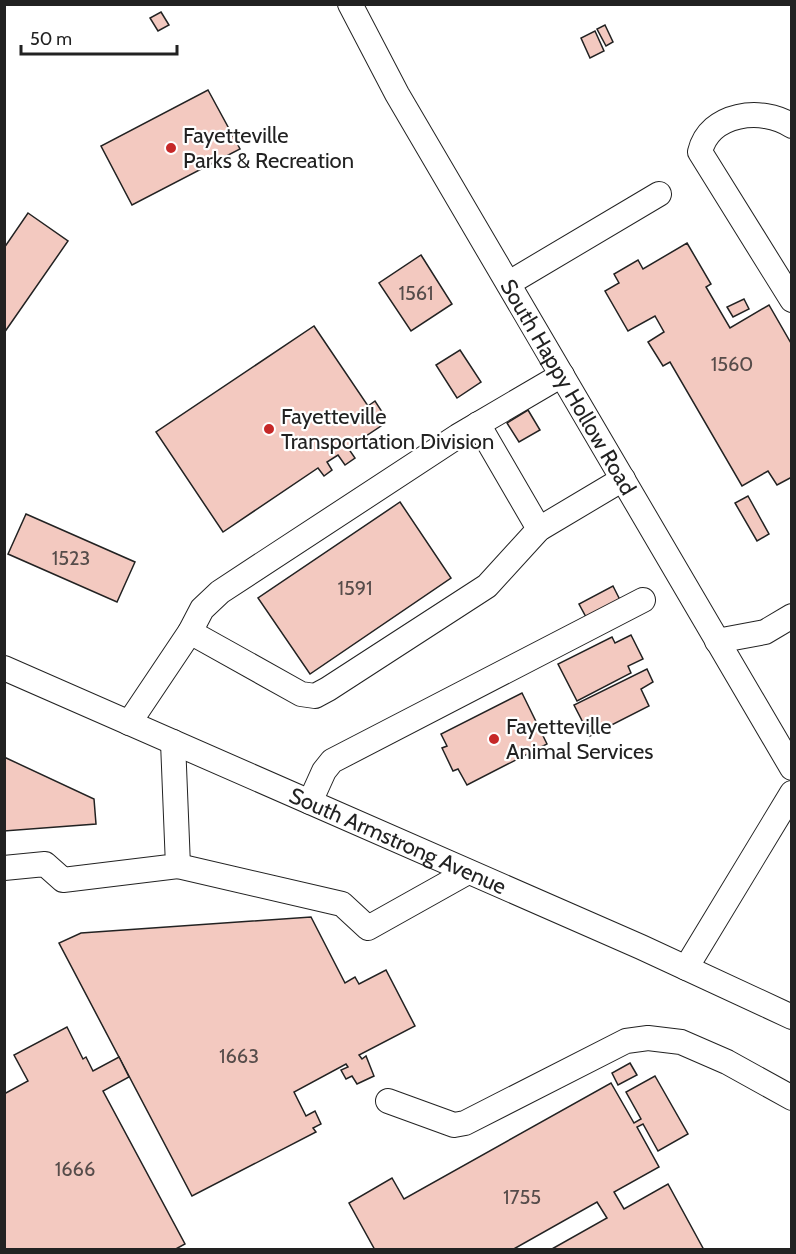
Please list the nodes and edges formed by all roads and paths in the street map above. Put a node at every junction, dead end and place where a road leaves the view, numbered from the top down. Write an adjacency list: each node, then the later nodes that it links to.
1 (350, 4): 4 (street, South Happy Hollow Road)
2 (792, 126): 5 (street)
3 (658, 194): 4 (street)
4 (509, 283): 6 (street, South Happy Hollow Road)
5 (792, 300)
6 (562, 375): 7 (street); 8 (street, South Happy Hollow Road)
7 (478, 424): 9 (street); 12 (street)
8 (623, 479): 9 (street); 13 (street, South Happy Hollow Road)
9 (539, 529): 12 (street)
10 (643, 600): 19 (street)
11 (792, 616): 13 (street)
12 (190, 632): 15 (street)
13 (717, 641): 17 (street, South Happy Hollow Road)
14 (4, 668): 15 (street, South Armstrong Avenue)
15 (129, 723): 16 (street, South Armstrong Avenue)
16 (173, 742): 19 (street, South Armstrong Avenue); 20 (street)
17 (792, 768)
18 (792, 793): 23 (street)
19 (310, 802): 22 (street, South Armstrong Avenue)
20 (178, 866): 21 (street); 22 (street)
21 (4, 868)
22 (468, 872): 23 (street, South Armstrong Avenue)
23 (686, 968): 24 (street, South Armstrong Avenue)
24 (792, 1017)
25 (792, 1098): 26 (street)
26 (388, 1101)

